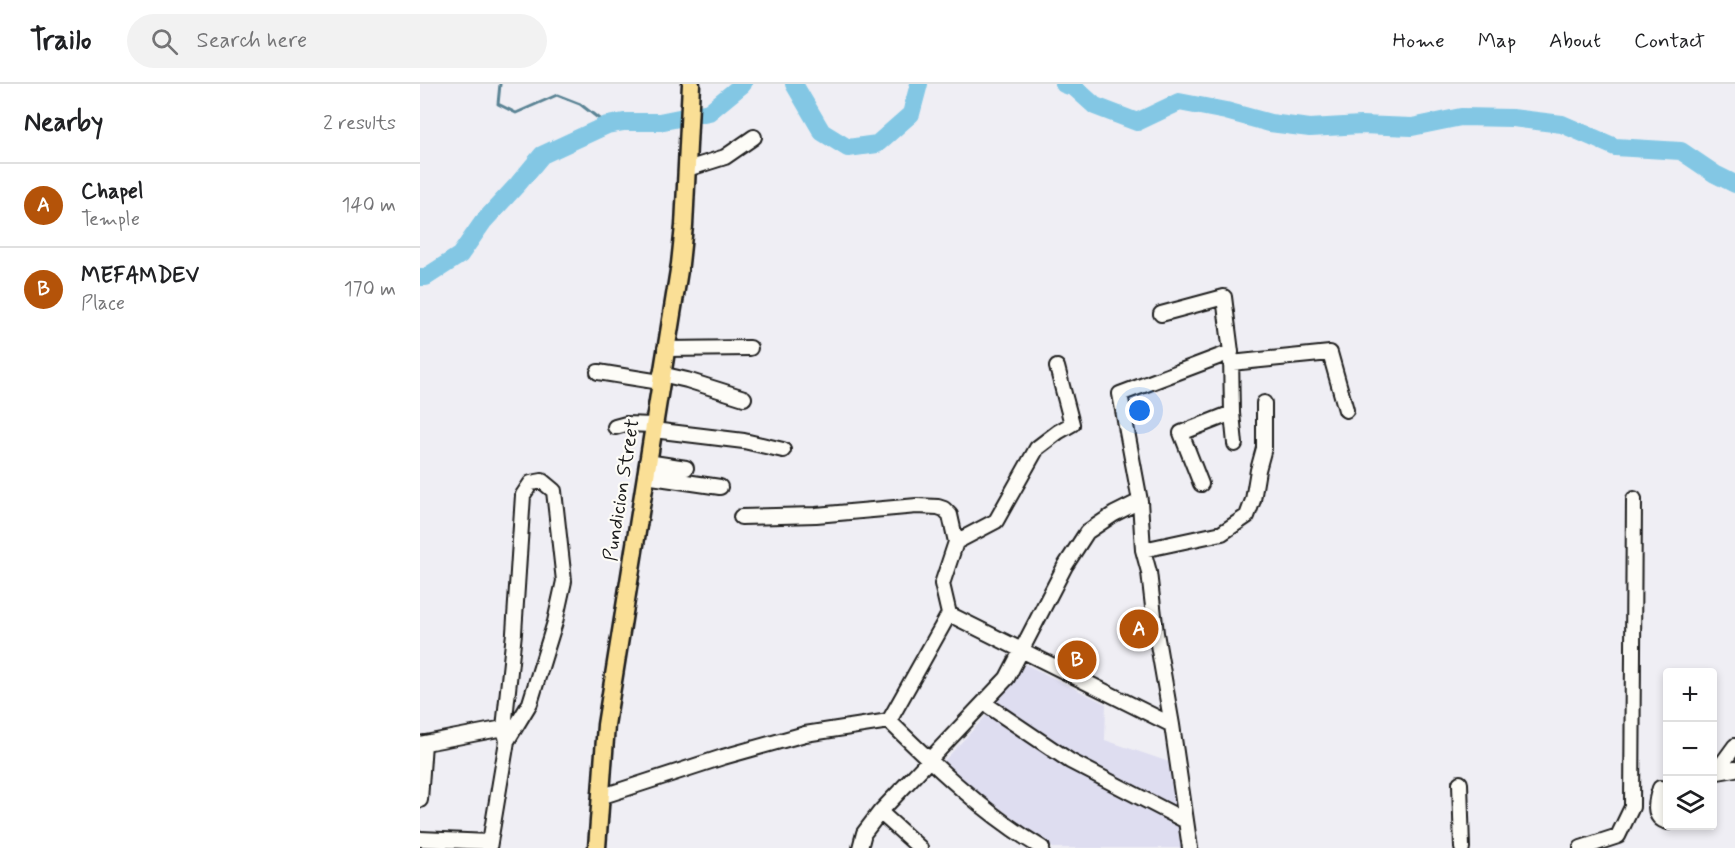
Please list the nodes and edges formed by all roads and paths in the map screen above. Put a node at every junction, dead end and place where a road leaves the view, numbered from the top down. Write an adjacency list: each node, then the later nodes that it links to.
1 (691, 84): 3 (main road, Pundicion Street)
2 (754, 137): 3 (street)
3 (687, 169): 6 (main road, Pundicion Street)
4 (1161, 314): 7 (street)
5 (750, 348): 6 (street)
6 (665, 349): 10 (main road, Pundicion Street)
7 (1231, 358): 13 (street); 14 (street); 24 (street)
8 (1057, 367): 26 (street)
9 (598, 372): 10 (street)
10 (661, 378): 11 (street); 16 (main road, Pundicion Street)
11 (744, 398)
12 (1264, 403): 27 (street)
13 (1346, 410)
14 (1232, 413): 17 (street); 21 (street)
15 (615, 427): 16 (street)
16 (653, 428): 18 (street); 20 (main road, Pundicion Street)
17 (1235, 444)
18 (783, 450)
19 (686, 468): 20 (street)
20 (646, 469): 22 (street); 44 (main road, Pundicion Street)
21 (1200, 484)
22 (720, 488)
23 (1634, 499): 42 (street)
24 (1140, 501): 27 (street); 29 (street)
25 (741, 517): 26 (street)
26 (956, 543): 28 (street)
27 (1143, 550): 32 (street)
28 (949, 614): 29 (street); 31 (street)
29 (1022, 651): 30 (street); 32 (street)
30 (984, 702): 36 (street); 47 (street)
31 (889, 721): 36 (street); 44 (street)
32 (1172, 725): 47 (street)
33 (506, 734): 33 (street); 34 (street); 50 (street)
34 (422, 744): 45 (street)
35 (1735, 746): 37 (street)
36 (929, 760): 46 (street); 54 (street)
37 (1717, 769)
38 (1735, 769): 39 (street)
39 (1717, 772)
40 (1460, 783): 56 (street)
41 (1663, 788): 42 (street)
42 (1633, 790): 57 (street)
43 (1663, 790): 48 (street)
44 (600, 797): 51 (main road, Pundicion Street)
45 (420, 800)
46 (880, 812): 52 (street); 53 (street)
47 (1186, 821): 55 (street)
48 (1663, 821)
49 (420, 839): 50 (street)
50 (489, 845)
51 (597, 848)
52 (860, 848)
53 (920, 848)
54 (1042, 848)
55 (1190, 848)
56 (1462, 848)
57 (1581, 848)

